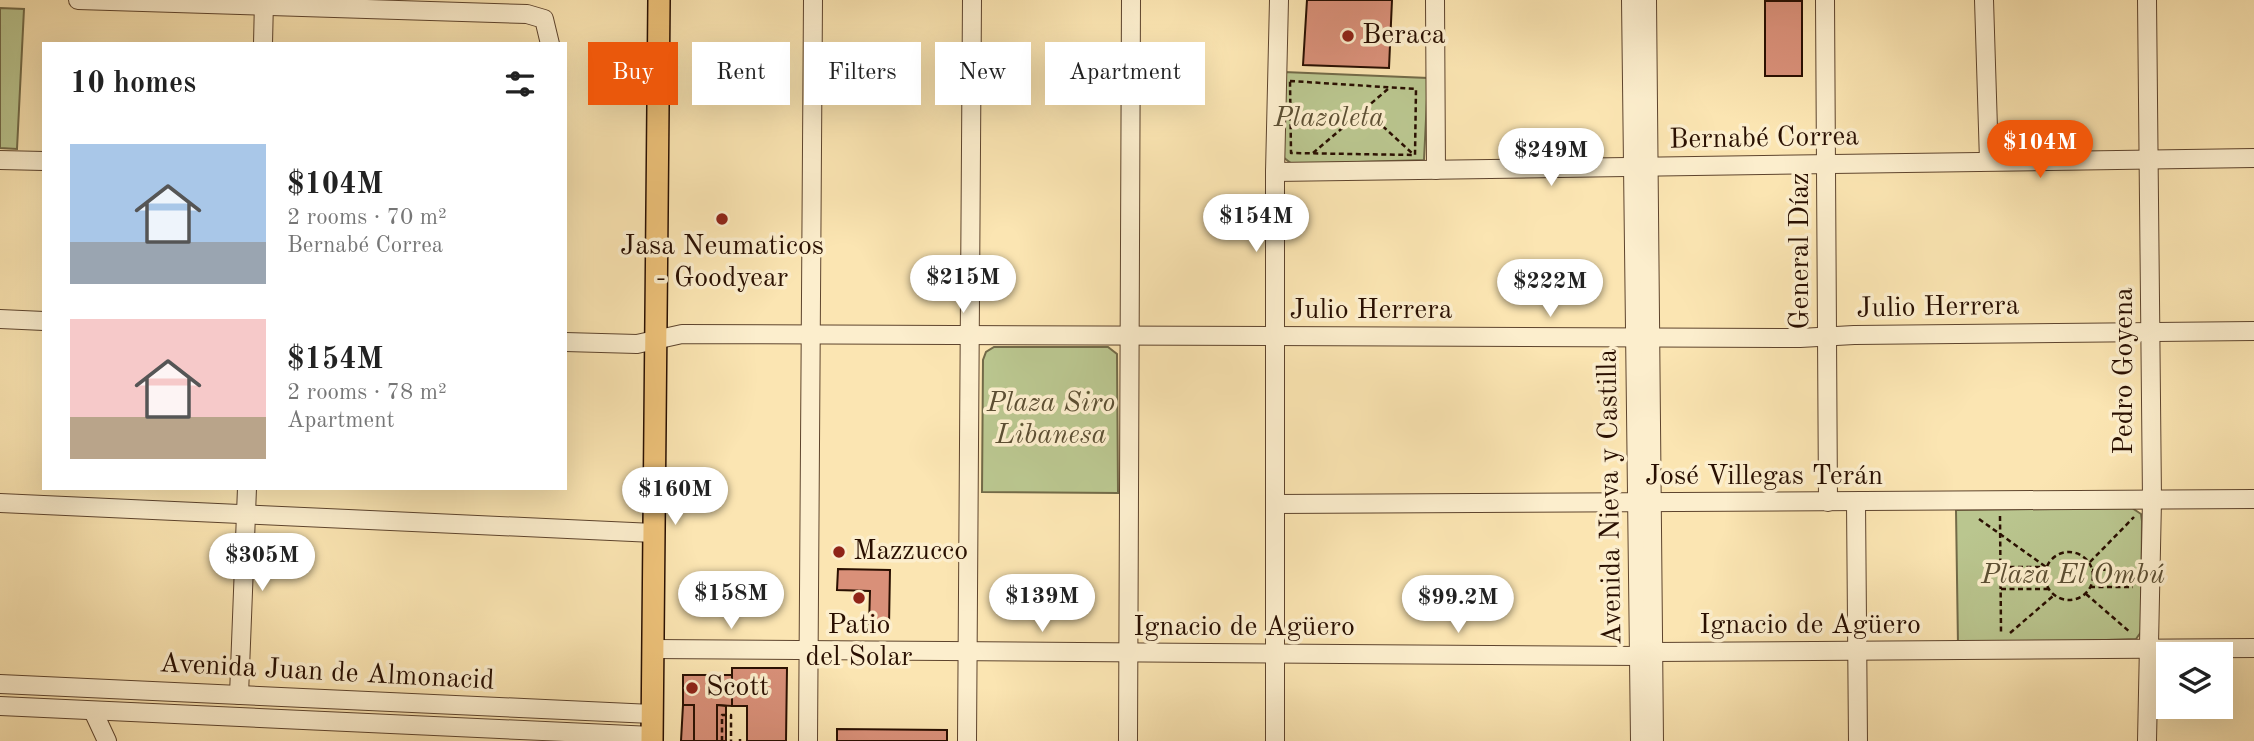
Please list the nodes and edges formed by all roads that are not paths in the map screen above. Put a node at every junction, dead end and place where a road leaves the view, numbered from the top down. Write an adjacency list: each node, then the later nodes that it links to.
1 (78, 0): 13 (street)
2 (659, 0): 35 (main road)
3 (813, 0): 29 (street)
4 (972, 0): 30 (street)
5 (1131, 0): 31 (street)
6 (1279, 0): 24 (street)
7 (1435, 0): 23 (street)
8 (1631, 0): 22 (street, Avenida Nieva y Castilla)
9 (1647, 0): 22 (street, Avenida Nieva y Castilla)
10 (1825, 0): 21 (street, General Díaz)
11 (1984, 0): 19 (street)
12 (2147, 0): 18 (street, Pedro Goyena)
13 (264, 3): 14 (street); 15 (street)
14 (263, 42)
15 (550, 42)
16 (2254, 158): 18 (street, Bernabé Correa)
17 (0, 160): 20 (street)
18 (2149, 160): 19 (street, Bernabé Correa); 28 (street, Pedro Goyena)
19 (1989, 161): 21 (street, Bernabé Correa)
20 (42, 162)
21 (1826, 164): 22 (street, Bernabé Correa); 33 (street, General Díaz)
22 (1641, 167): 23 (street, Bernabé Correa); 34 (street, Avenida Nieva y Castilla)
23 (1436, 170): 24 (street, Bernabé Correa)
24 (1284, 172): 32 (street)
25 (0, 319): 26 (street)
26 (42, 321)
27 (2254, 331): 28 (street, Julio Herrera)
28 (2151, 332): 33 (street, Julio Herrera); 39 (street, Pedro Goyena)
29 (812, 334): 30 (street, Julio Herrera); 35 (street, Julio Herrera); 50 (street)
30 (972, 334): 31 (street, Julio Herrera); 51 (street)
31 (1130, 334): 32 (street, Julio Herrera); 53 (street)
32 (1275, 337): 34 (street, Julio Herrera); 44 (street)
33 (1827, 337): 34 (street, Julio Herrera); 40 (street, General Díaz)
34 (1643, 338): 43 (street, Avenida Nieva y Castilla)
35 (657, 340): 36 (street, Julio Herrera); 46 (main road)
36 (567, 342)
37 (247, 490): 45 (street)
38 (2254, 499): 39 (street, José Villegas Terán)
39 (2152, 500): 41 (street, José Villegas Terán); 49 (street, Pedro Goyena)
40 (1828, 502): 41 (street, José Villegas Terán); 43 (street, José Villegas Terán)
41 (1856, 502): 52 (street)
42 (0, 503): 45 (street)
43 (1644, 504): 44 (street, José Villegas Terán); 55 (street, Avenida Nieva y Castilla)
44 (1275, 505): 54 (street)
45 (246, 515): 46 (street); 57 (street)
46 (654, 533): 48 (main road)
47 (2254, 648): 49 (street, Ignacio de Agüero)
48 (653, 649): 50 (street, Ignacio de Agüero); 60 (main road)
49 (2149, 649): 52 (street, Ignacio de Agüero); 71 (street, Pedro Goyena)
50 (808, 651): 51 (street, Ignacio de Agüero); 64 (street)
51 (968, 652): 53 (street, Ignacio de Agüero); 65 (street)
52 (1857, 653): 55 (street, Ignacio de Agüero); 70 (street)
53 (1128, 654): 54 (street, Ignacio de Agüero); 66 (street)
54 (1276, 654): 55 (street, Ignacio de Agüero); 67 (street)
55 (1647, 654): 68 (street, Avenida Nieva y Castilla); 69 (street, Avenida Nieva y Castilla)
56 (0, 684): 57 (street, Avenida Juan de Almonacid)
57 (239, 695): 60 (street, Avenida Juan de Almonacid)
58 (0, 706): 59 (street)
59 (93, 710): 61 (street); 63 (street)
60 (652, 714): 62 (main road)
61 (485, 735): 62 (street)
62 (652, 738)
63 (107, 741)
64 (808, 741)
65 (967, 741)
66 (1128, 741)
67 (1275, 741)
68 (1640, 741)
69 (1654, 741)
70 (1858, 741)
71 (2147, 741)

